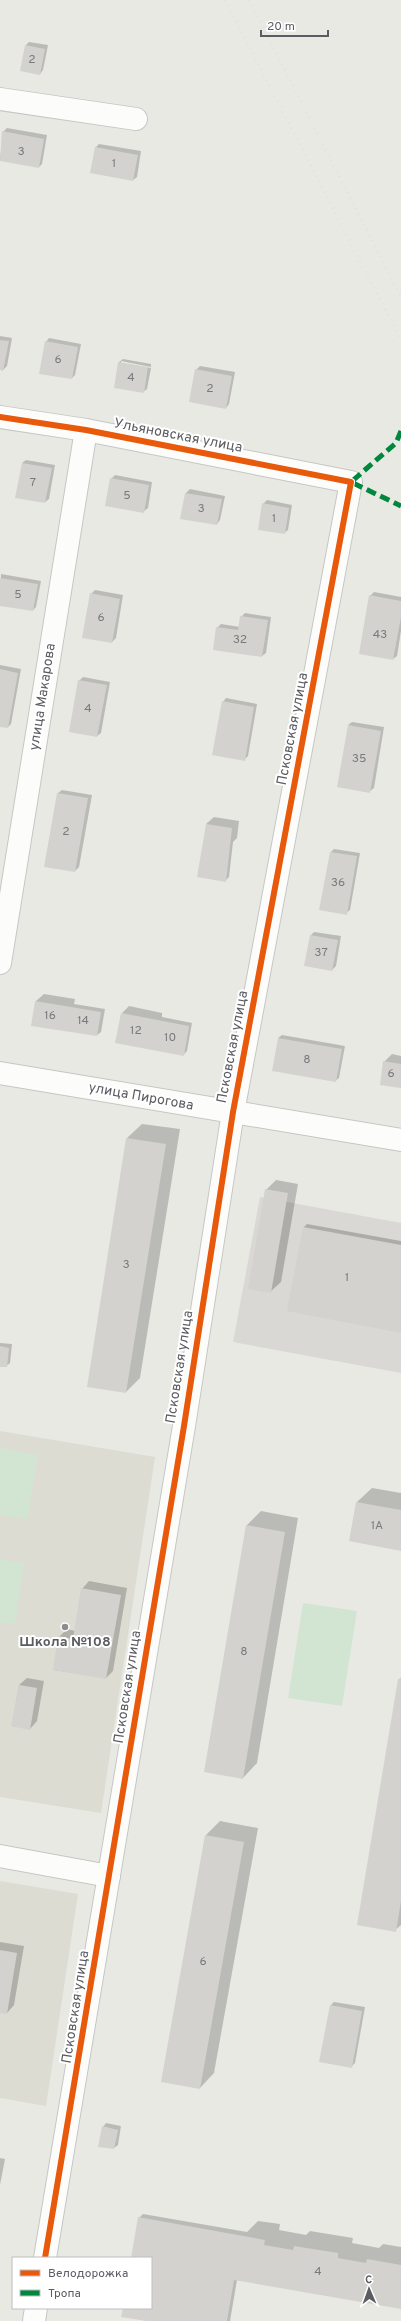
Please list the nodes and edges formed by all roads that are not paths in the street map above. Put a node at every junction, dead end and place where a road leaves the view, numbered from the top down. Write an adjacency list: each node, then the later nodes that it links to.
1 (0, 99): 2 (street)
2 (136, 118)
3 (0, 417): 4 (street, Ульяновская улица)
4 (86, 430): 5 (street, Ульяновская улица); 6 (street, улица Макарова)
5 (351, 482): 8 (street, Псковская улица)
6 (0, 963)
7 (0, 1073): 8 (street, улица Пирогова)
8 (233, 1112): 9 (street, улица Пирогова); 11 (street, Псковская улица)
9 (401, 1140)
10 (0, 1856): 11 (street)
11 (109, 1876): 12 (street, Псковская улица)
12 (45, 2257)
13 (36, 2309): 14 (street)
14 (34, 2321)

